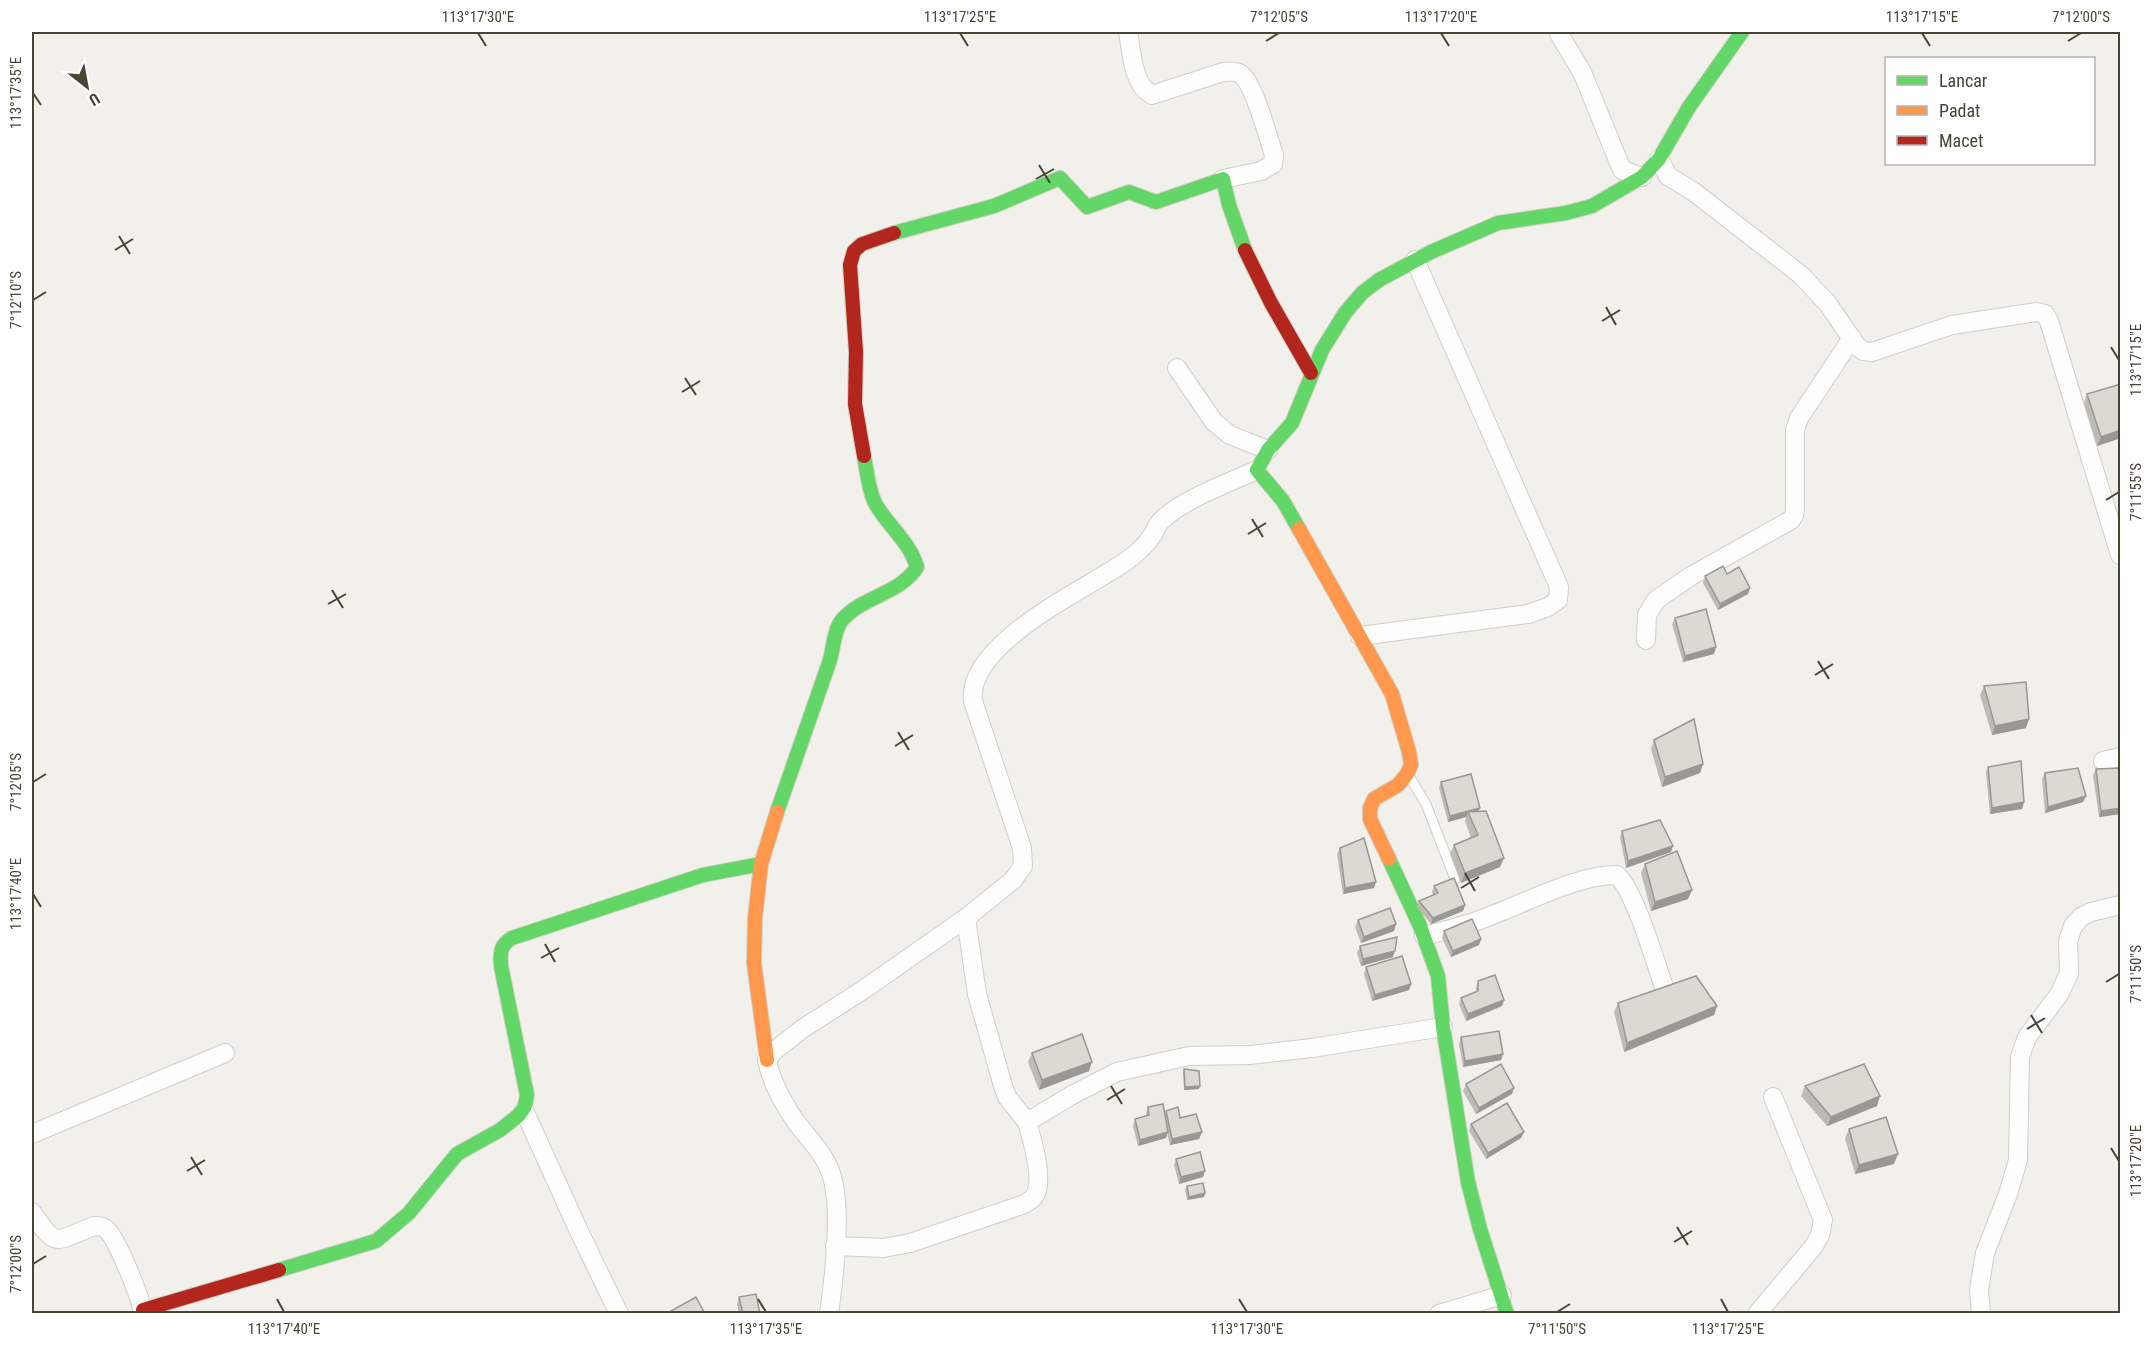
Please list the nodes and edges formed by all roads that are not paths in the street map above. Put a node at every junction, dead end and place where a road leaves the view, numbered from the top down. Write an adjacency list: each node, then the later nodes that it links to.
1 (1128, 32): 6 (street)
2 (1558, 32): 5 (street)
3 (1742, 32): 4 (street)
4 (1659, 159): 5 (street); 8 (street)
5 (1642, 177): 7 (street)
6 (1223, 179): 10 (street); 17 (street)
7 (1415, 260): 10 (street); 14 (street)
8 (1851, 338): 13 (street); 15 (street)
9 (1177, 368): 11 (street)
10 (1311, 373): 11 (street)
11 (1268, 450): 12 (street)
12 (1257, 470): 14 (street); 20 (street)
13 (2121, 555)
14 (1360, 636): 16 (street)
15 (1646, 640)
16 (1407, 774): 18 (lane); 21 (street)
17 (761, 864): 25 (street); 27 (street)
18 (1455, 879)
19 (2121, 905): 39 (street)
20 (966, 918): 25 (street); 28 (street)
21 (1424, 936): 22 (street); 23 (street)
22 (1663, 984)
23 (1443, 1027): 28 (street); 32 (street)
24 (225, 1053): 29 (street)
25 (766, 1060): 31 (street)
26 (1773, 1097): 38 (street)
27 (524, 1110): 33 (street); 34 (street)
28 (1027, 1122): 31 (street)
29 (32, 1134)
30 (32, 1212): 33 (street)
31 (835, 1246): 35 (street)
32 (1502, 1295): 36 (street); 37 (street)
33 (143, 1312)
34 (619, 1314)
35 (829, 1314)
36 (1439, 1314)
37 (1508, 1314)
38 (1757, 1314)
39 (1982, 1314)

